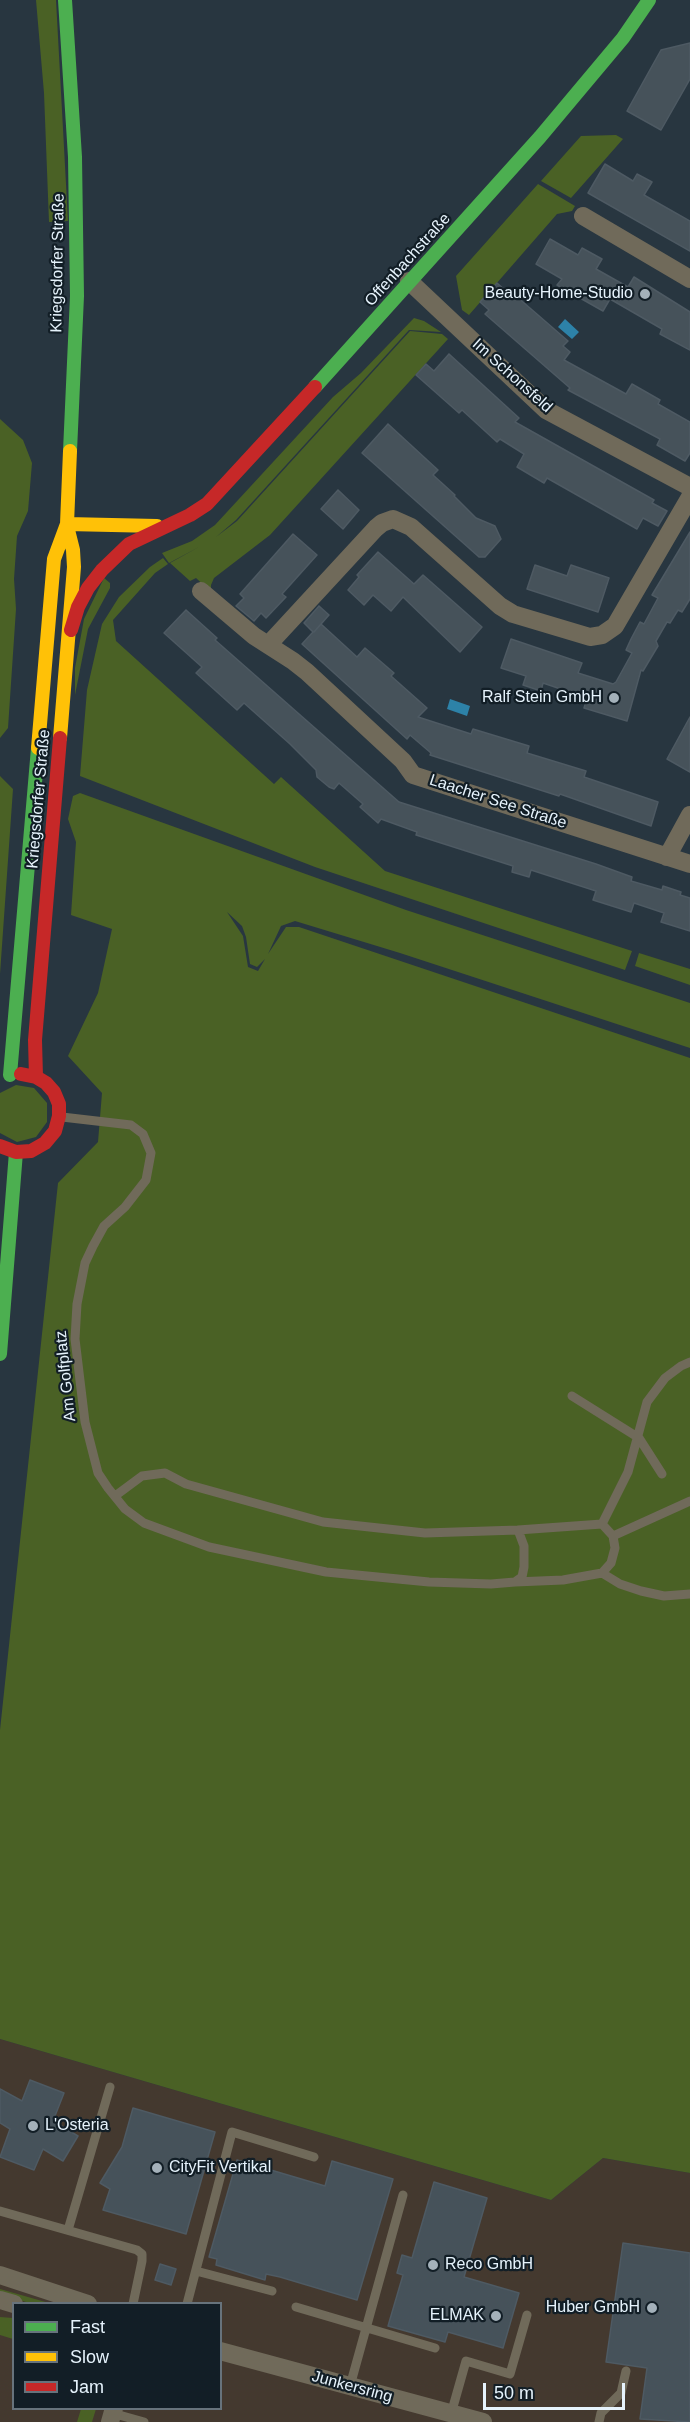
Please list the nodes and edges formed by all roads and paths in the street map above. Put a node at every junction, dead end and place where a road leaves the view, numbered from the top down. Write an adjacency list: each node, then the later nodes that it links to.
1 (65, 0): 9 (main road, Kriegsdorfer Straße)
2 (649, 0): 5 (main road, Offenbachstraße)
3 (583, 216): 4 (street)
4 (690, 279)
5 (409, 281): 6 (street, Im Schonsfeld); 8 (main road, Offenbachstraße)
6 (690, 487)
7 (690, 497): 12 (street)
8 (172, 522): 9 (main road, Offenbachstraße); 11 (main road, Offenbachstraße)
9 (67, 525): 11 (main road, Kriegsdorfer Straße); 16 (main road, Kriegsdorfer Straße)
10 (201, 591): 12 (street, Laacher See Straße)
11 (71, 630): 17 (main road, Kriegsdorfer Straße)
12 (268, 645): 14 (street, Laacher See Straße)
13 (690, 814): 14 (street)
14 (667, 856): 15 (street, Laacher See Straße)
15 (690, 864)
16 (5, 1077): 17 (main road)
17 (36, 1077): 18 (main road)
18 (59, 1116): 20 (main road); 26 (lane, Am Golfplatz)
19 (0, 1146): 20 (main road)
20 (16, 1152): 21 (main road)
21 (0, 1354)
22 (690, 1362): 24 (lane)
23 (572, 1396): 24 (lane)
24 (639, 1438): 25 (lane); 28 (lane)
25 (662, 1474)
26 (115, 1496): 29 (lane); 32 (lane)
27 (690, 1500): 30 (lane)
28 (602, 1524): 29 (lane); 30 (lane)
29 (518, 1530): 32 (lane)
30 (613, 1536): 31 (lane)
31 (603, 1573): 32 (lane); 33 (lane)
32 (515, 1582)
33 (690, 1594)
34 (110, 2087): 38 (lane)
35 (314, 2157): 39 (lane)
36 (403, 2195): 47 (lane)
37 (0, 2211): 38 (lane)
38 (68, 2230): 43 (lane)
39 (196, 2271): 41 (lane); 44 (lane)
40 (0, 2275): 42 (street)
41 (272, 2291)
42 (82, 2302)
43 (133, 2302)
44 (188, 2302)
45 (296, 2307): 47 (lane)
46 (527, 2315): 52 (lane)
47 (365, 2328): 48 (lane); 51 (lane)
48 (435, 2348)
49 (222, 2352): 51 (street, Junkersring)
50 (626, 2371): 56 (lane)
51 (350, 2386): 52 (street, Junkersring)
52 (451, 2414): 55 (street, Junkersring)
53 (112, 2415): 54 (lane)
54 (144, 2422)
55 (483, 2422)
56 (599, 2422)

